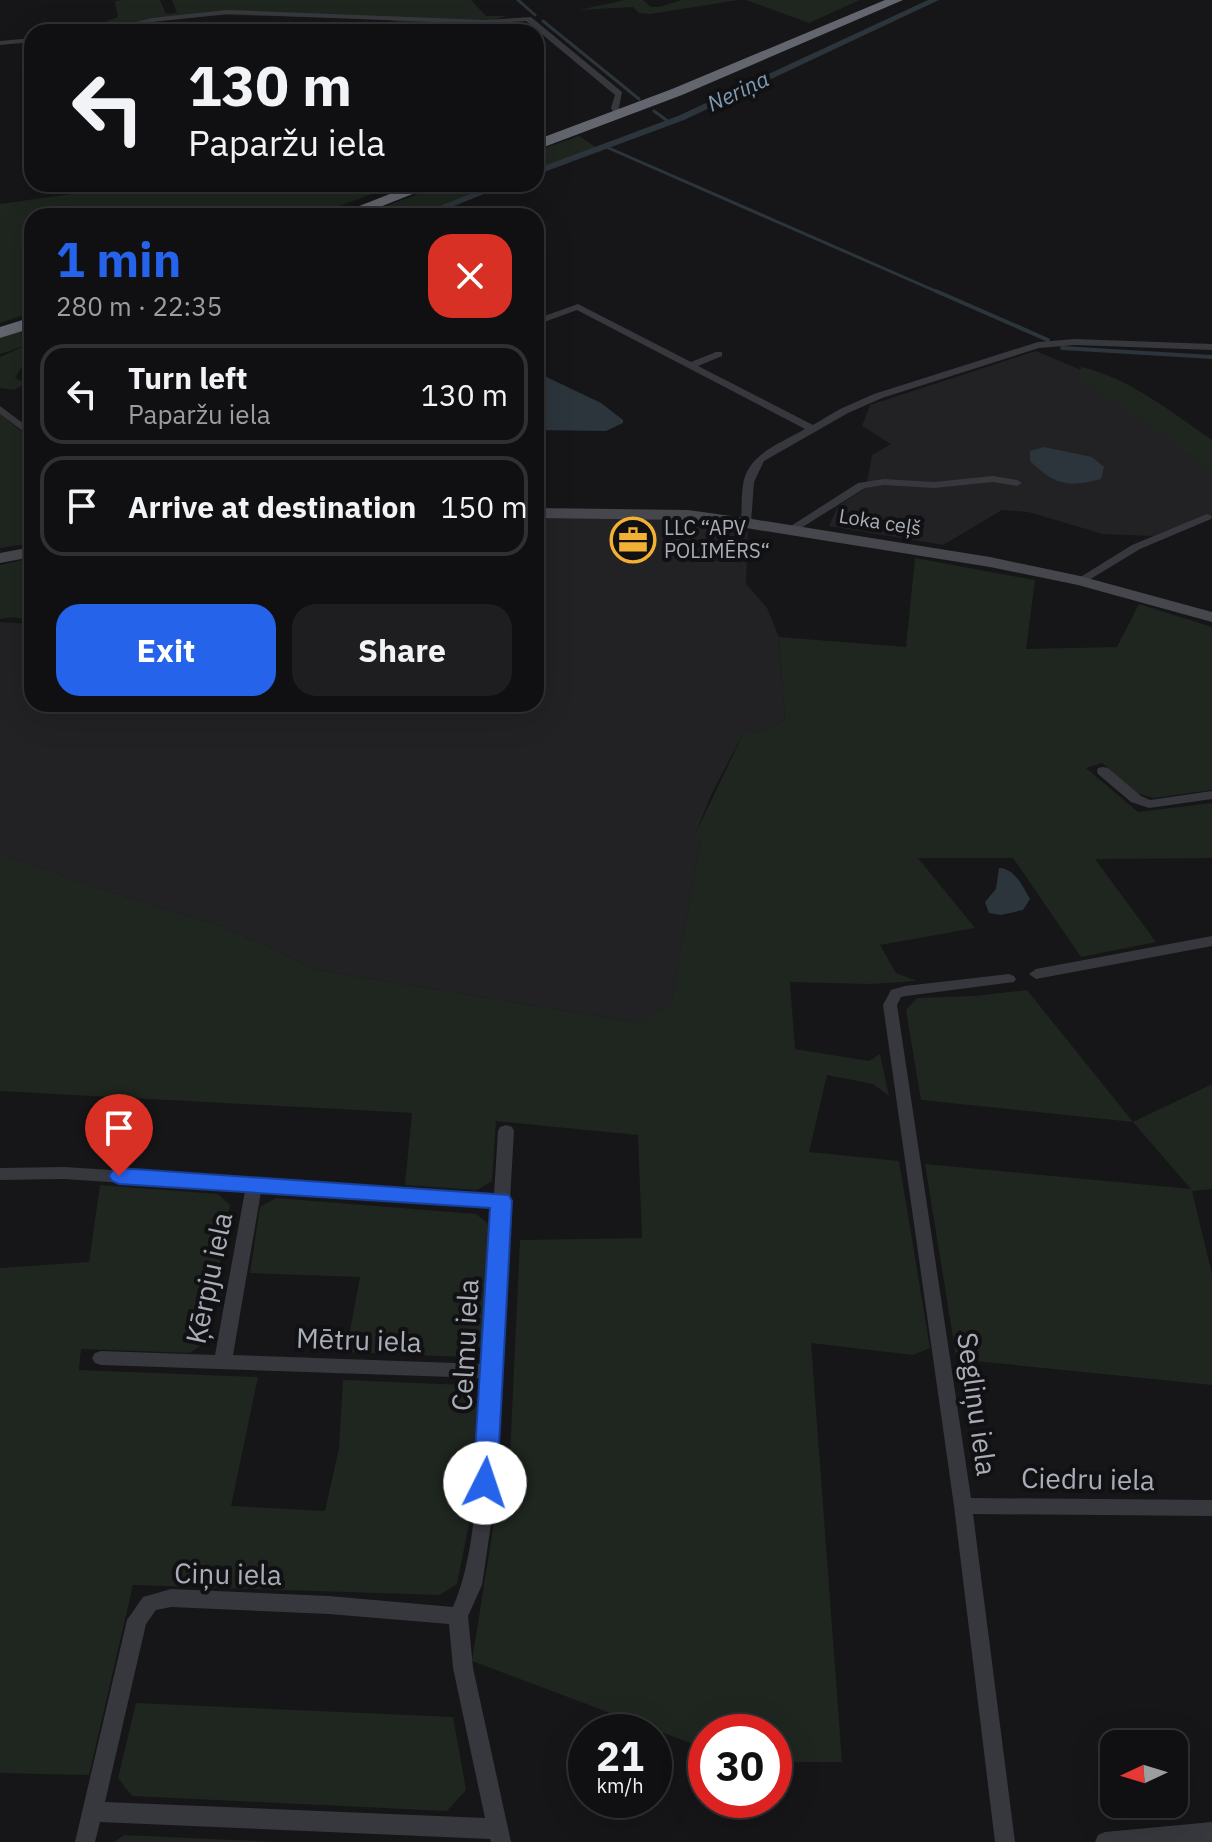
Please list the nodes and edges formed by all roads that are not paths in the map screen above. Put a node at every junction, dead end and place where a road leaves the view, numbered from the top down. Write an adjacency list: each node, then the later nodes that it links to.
1 (896, 0): 7 (highway)
2 (134, 24): 3 (street)
3 (534, 24)
4 (544, 32): 7 (street)
5 (24, 41): 6 (street)
6 (0, 43)
7 (618, 114): 8 (highway)
8 (544, 142)
9 (408, 192): 10 (highway)
10 (364, 208)
11 (544, 319): 16 (street)
12 (24, 325): 13 (highway)
13 (0, 333)
14 (1212, 347): 19 (street)
15 (719, 354): 16 (street)
16 (691, 365): 19 (street)
17 (0, 409): 18 (street)
18 (24, 428)
19 (813, 429): 23 (street)
20 (1017, 483): 24 (street)
21 (544, 513): 23 (main road, Loka ceļš)
22 (1207, 517): 27 (street)
23 (746, 523): 24 (main road, Loka ceļš)
24 (789, 531): 27 (main road, Loka ceļš)
25 (24, 554): 26 (main road)
26 (0, 558)
27 (1080, 581): 28 (main road, Loka ceļš)
28 (1212, 617)
29 (1103, 771): 30 (street)
30 (1212, 795)
31 (1212, 941): 32 (street)
32 (1036, 974)
33 (1009, 979): 41 (street, Segliņu iela)
34 (506, 1131): 37 (street, Celmu iela)
35 (0, 1174): 36 (street)
36 (254, 1185): 37 (street); 39 (street, Ķērpju iela)
37 (501, 1201): 40 (street, Celmu iela)
38 (101, 1358): 39 (street, Ķērpju iela)
39 (223, 1361): 40 (street, Mētru iela)
40 (493, 1371): 43 (street, Celmu iela)
41 (963, 1506): 42 (street, Ciedru iela); 48 (street, Segliņu iela)
42 (1212, 1508)
43 (458, 1616): 44 (street, Ciņu iela); 46 (street, Celmu iela)
44 (93, 1812): 46 (street); 47 (street, Ciņu iela)
45 (1212, 1832): 49 (street)
46 (500, 1836)
47 (85, 1842)
48 (1005, 1842)
49 (1105, 1842)

